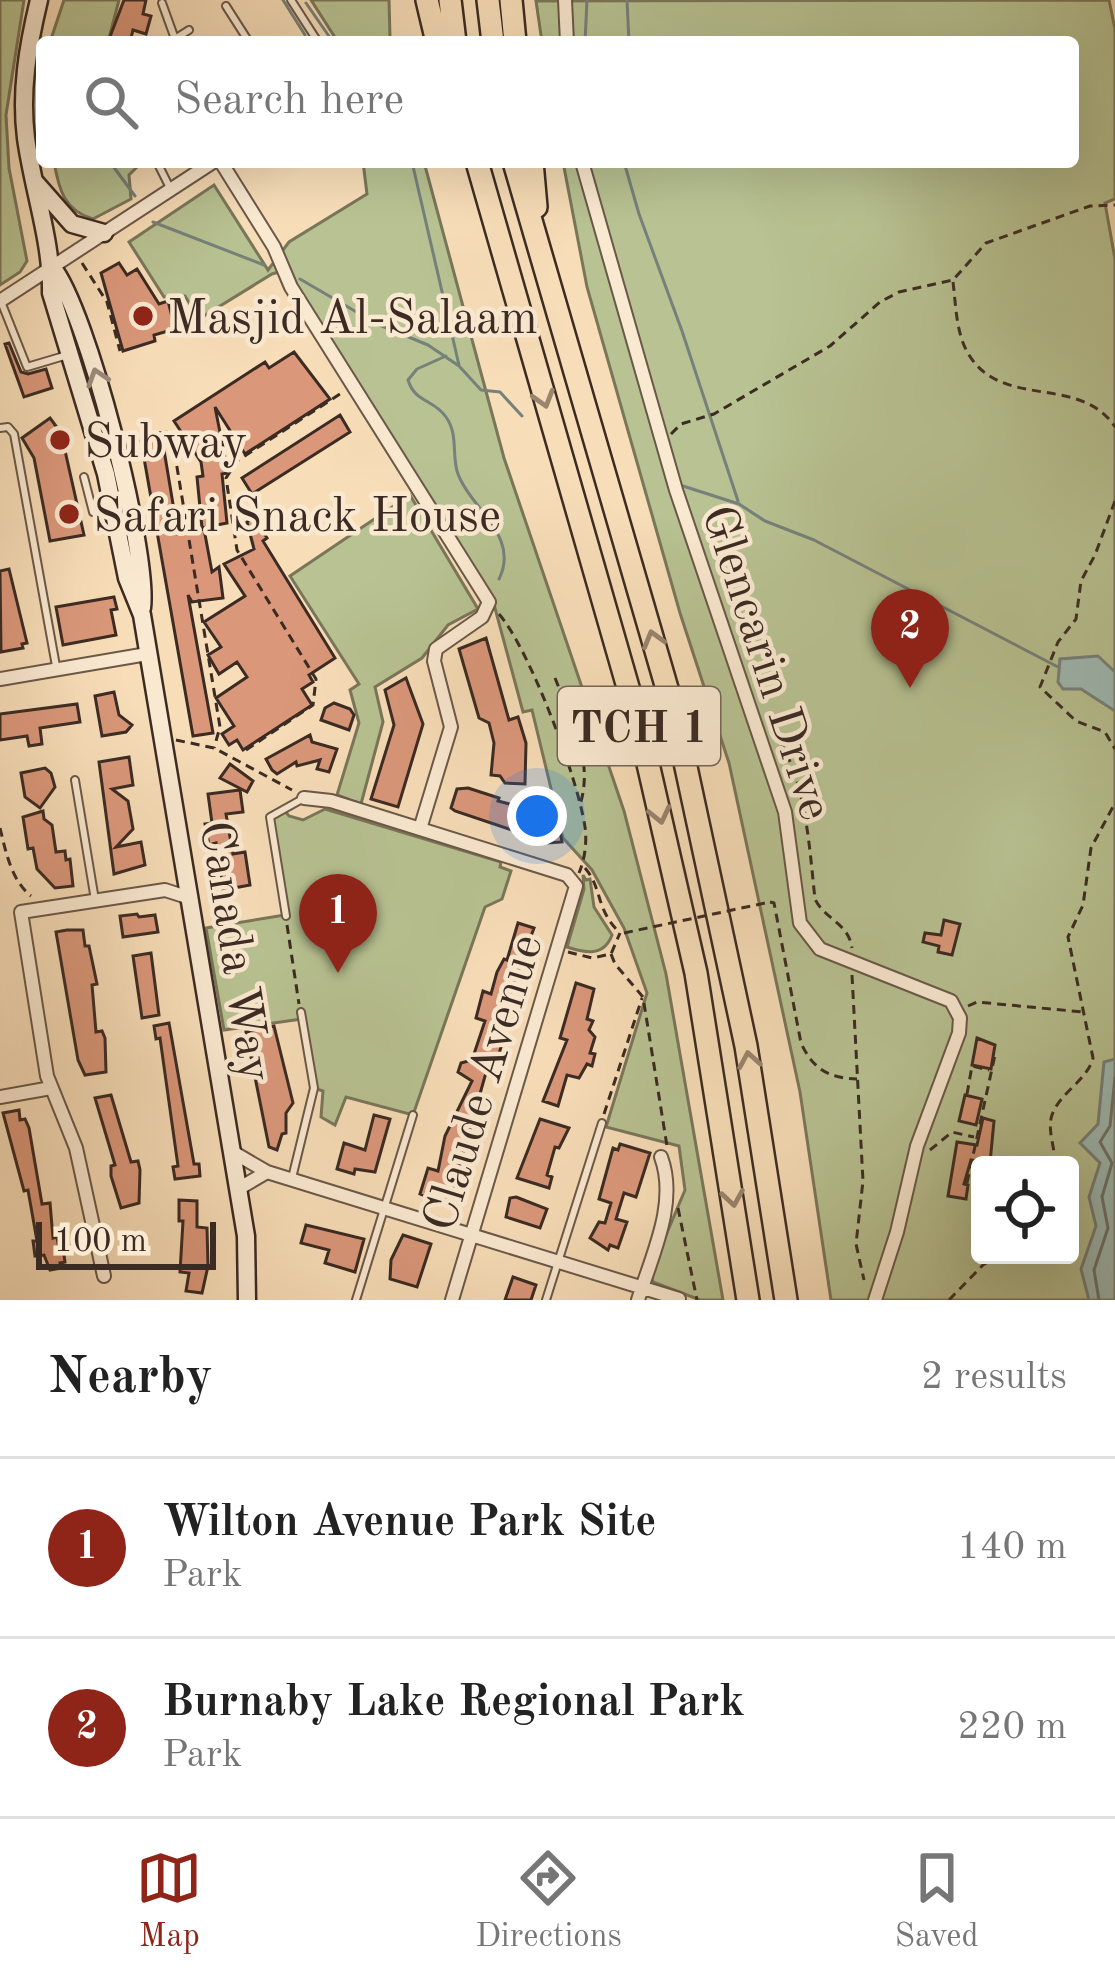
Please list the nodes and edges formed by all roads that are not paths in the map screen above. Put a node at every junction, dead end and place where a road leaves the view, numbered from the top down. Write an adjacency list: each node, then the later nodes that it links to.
1 (39, 0): 27 (main road, Canada Way)
2 (291, 0): 14 (lane)
3 (428, 0): 15 (highway)
4 (450, 0): 16 (highway)
5 (488, 0): 17 (highway)
6 (512, 0): 18 (highway)
7 (565, 0): 19 (street)
8 (163, 3): 11 (lane)
9 (226, 6): 13 (lane)
10 (189, 30): 12 (lane)
11 (171, 36)
12 (179, 36)
13 (245, 36)
14 (313, 36)
15 (435, 36)
16 (454, 36)
17 (492, 36)
18 (515, 36)
19 (567, 36)
20 (160, 168): 28 (lane)
21 (207, 168): 28 (street)
22 (221, 168): 43 (street)
23 (478, 168): 67 (highway, TCH 1, one-way to 67)
24 (516, 168): 30 (highway, TCH 1)
25 (532, 168): 30 (highway)
26 (584, 168): 69 (street, Glencarin Drive)
27 (34, 181): 29 (main road); 31 (main road, Canada Way)
28 (171, 190): 29 (street)
29 (104, 233): 31 (street)
30 (540, 261): 68 (highway, TCH 1, one-way to 30)
31 (52, 267): 32 (street); 33 (main road, Canada Way); 37 (main road, Canada Way, one-way to 31)
32 (0, 301): 33 (lane)
33 (69, 355): 36 (main road, Canada Way)
34 (0, 428): 39 (lane)
35 (84, 477): 36 (lane)
36 (114, 508): 37 (main road, Canada Way)
37 (142, 615): 38 (main road, Canada Way)
38 (147, 654): 39 (street); 44 (main road, Canada Way)
39 (57, 672): 40 (street)
40 (0, 679)
41 (75, 779): 45 (lane)
42 (304, 798): 43 (street); 46 (lane)
43 (420, 829): 58 (street, Claude Avenue)
44 (190, 898): 45 (street); 52 (main road, Canada Way)
45 (96, 902): 48 (street)
46 (286, 916)
47 (301, 1012): 55 (lane)
48 (51, 1088): 49 (street); 60 (street)
49 (0, 1097)
50 (413, 1115): 57 (lane)
51 (602, 1123): 59 (lane)
52 (231, 1151): 54 (street); 56 (main road, Canada Way)
53 (661, 1157): 61 (street)
54 (267, 1172): 55 (street); 56 (street)
55 (292, 1178): 57 (street)
56 (238, 1189): 63 (main road, Canada Way)
57 (384, 1207): 58 (street); 64 (lane)
58 (472, 1234): 59 (street); 65 (street, Claude Avenue)
59 (559, 1262): 61 (street); 66 (lane)
60 (104, 1276)
61 (640, 1293): 62 (street)
62 (679, 1298)
63 (247, 1300)
64 (356, 1300)
65 (452, 1300)
66 (546, 1300)
67 (748, 1300)
68 (786, 1300)
69 (875, 1300)

